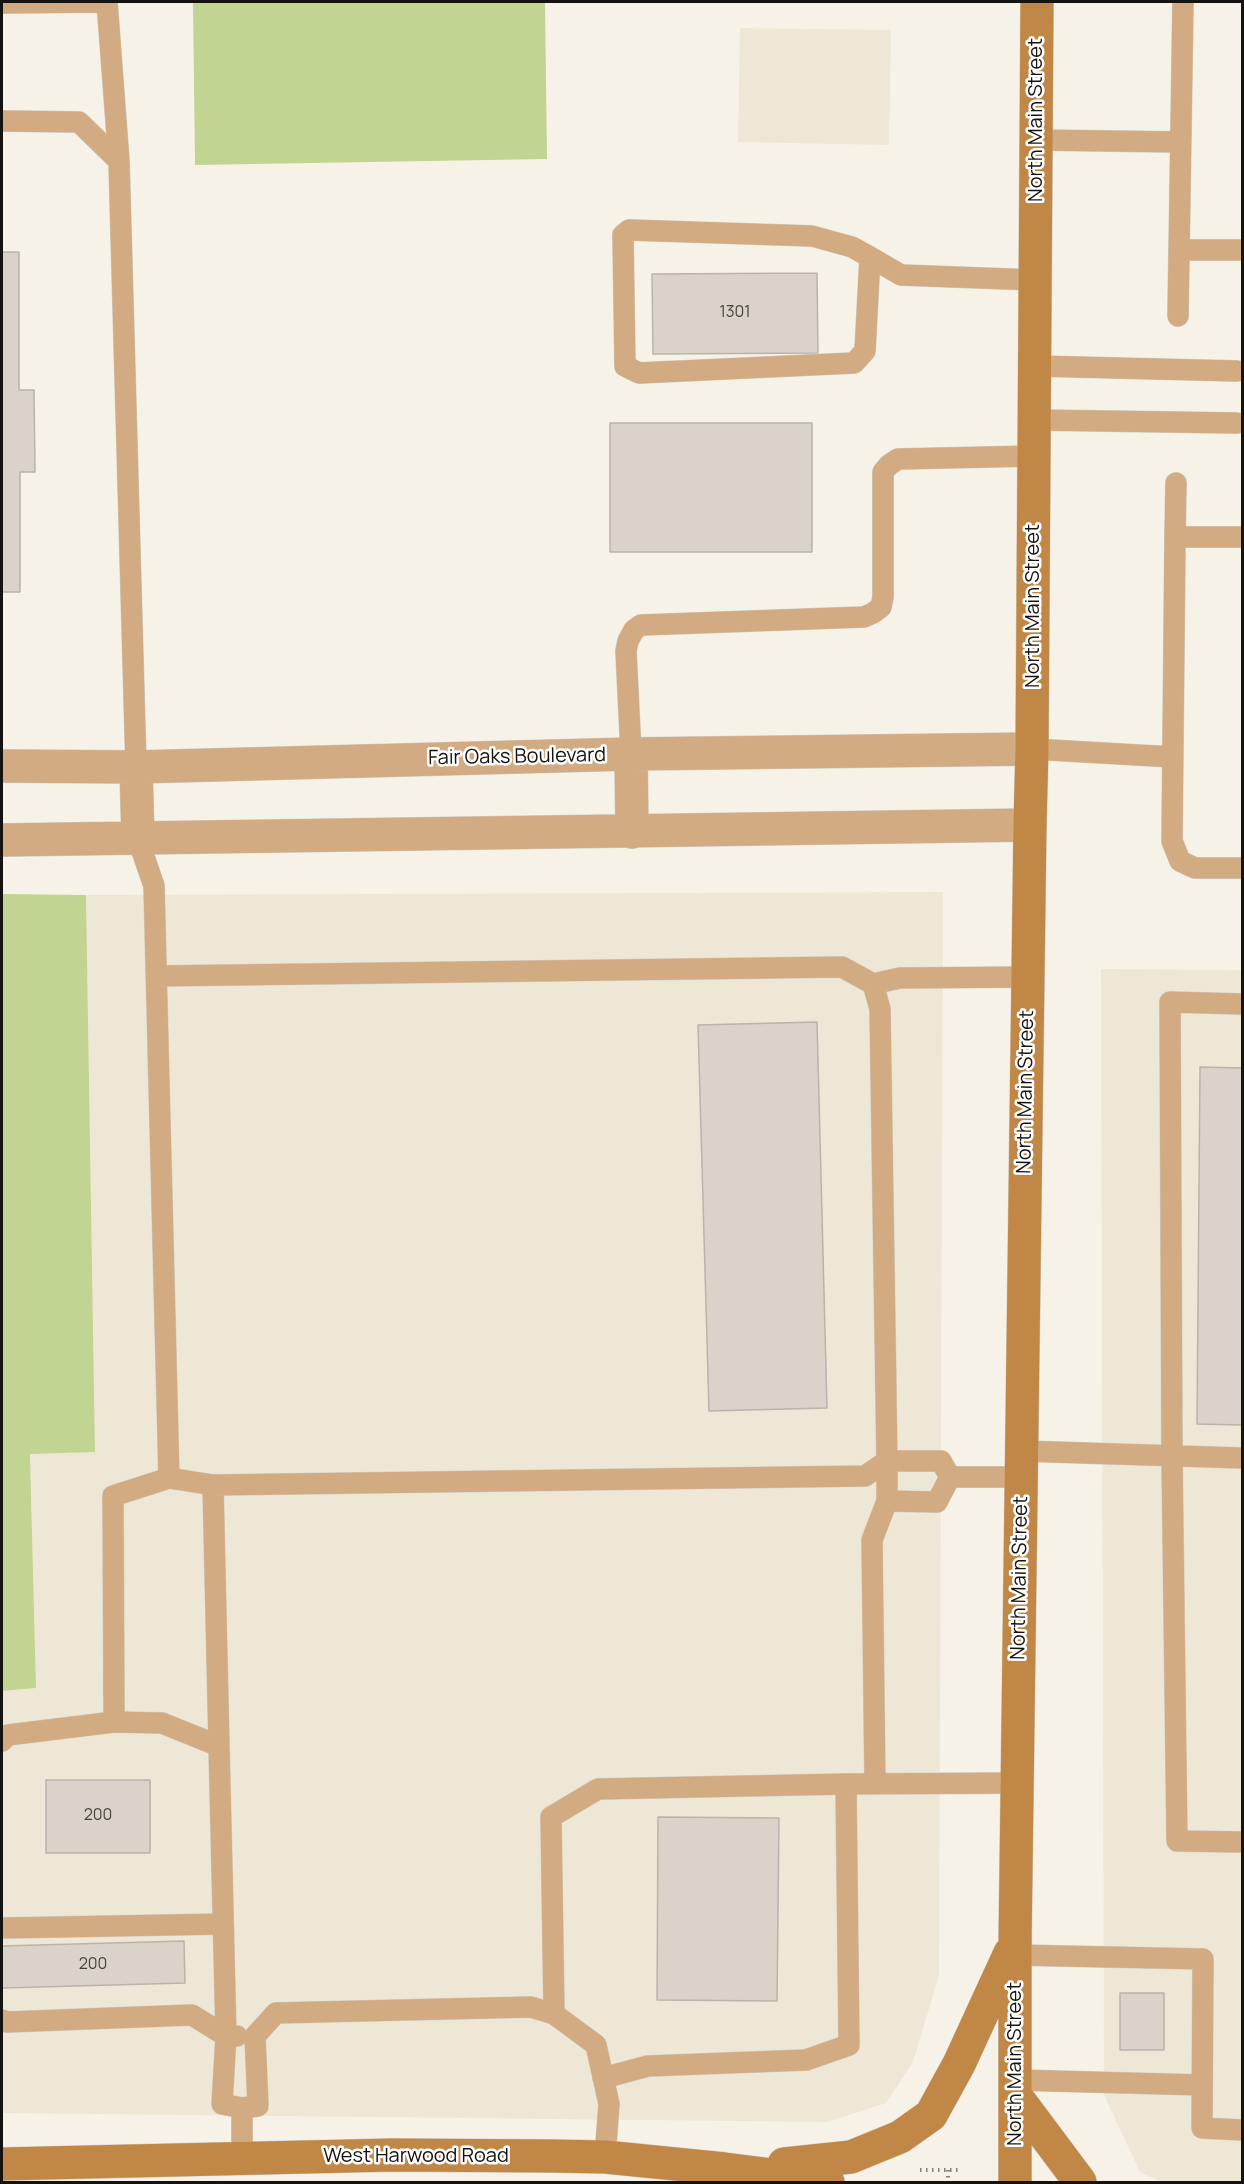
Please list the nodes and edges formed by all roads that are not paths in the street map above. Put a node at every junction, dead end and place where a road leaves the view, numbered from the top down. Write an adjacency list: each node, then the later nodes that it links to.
1 (1037, 2): 5 (main road, North Main Street)
2 (1183, 2): 6 (lane)
3 (2, 3): 7 (lane)
4 (2, 121): 7 (lane)
5 (1036, 140): 6 (lane); 11 (main road, North Main Street)
6 (1180, 142): 8 (lane)
7 (119, 161): 25 (lane)
8 (1179, 250): 9 (lane); 12 (lane)
9 (1242, 250)
10 (870, 257): 10 (lane); 11 (lane)
11 (1035, 280): 13 (main road, North Main Street)
12 (1178, 316)
13 (1035, 366): 14 (lane); 15 (main road, North Main Street)
14 (1237, 371)
15 (1035, 420): 16 (lane); 17 (main road, North Main Street)
16 (1237, 423)
17 (1034, 456): 21 (main road, North Main Street); 22 (lane)
18 (1176, 483): 19 (lane)
19 (1175, 537): 20 (lane); 23 (lane)
20 (1242, 537)
21 (1032, 749): 22 (street, Fair Oaks Boulevard); 23 (lane); 26 (main road, North Main Street)
22 (632, 754): 25 (street, Fair Oaks Boulevard); 27 (street)
23 (1173, 757): 30 (lane)
24 (2, 766): 25 (street, Fair Oaks Boulevard)
25 (136, 767): 28 (street)
26 (1030, 825): 27 (street); 32 (main road, North Main Street)
27 (632, 832): 28 (street)
28 (138, 839): 29 (street); 31 (lane)
29 (2, 840)
30 (1242, 868)
31 (157, 976): 33 (lane); 40 (lane)
32 (1028, 977): 33 (lane); 38 (main road, North Main Street)
33 (873, 984): 37 (lane)
34 (1242, 1004): 35 (lane)
35 (1172, 1457): 36 (lane); 38 (lane); 49 (lane)
36 (1242, 1458)
37 (887, 1461): 39 (lane); 41 (lane); 42 (lane)
38 (1021, 1464): 39 (lane); 46 (main road, North Main Street)
39 (950, 1477): 42 (lane)
40 (169, 1478): 41 (lane); 43 (lane)
41 (213, 1485): 45 (lane)
42 (887, 1501): 48 (lane)
43 (114, 1722): 44 (lane); 45 (lane)
44 (2, 1741)
45 (219, 1746): 50 (lane)
46 (1017, 1783): 48 (lane); 52 (main road, North Main Street)
47 (846, 1784): 48 (lane); 53 (lane); 57 (lane)
48 (875, 1784)
49 (1242, 1842)
50 (223, 1924): 51 (lane); 55 (lane)
51 (2, 1928)
52 (1015, 1949): 58 (lane); 59 (main road, North Main Street); 65 (main road)
53 (554, 2014): 56 (lane); 57 (lane)
54 (2, 2020): 55 (lane)
55 (226, 2036): 56 (lane); 60 (lane)
56 (255, 2036): 60 (lane)
57 (603, 2078): 62 (lane)
58 (1202, 2085): 59 (lane); 61 (lane)
59 (1015, 2087): 68 (main road, North Main Street); 69 (main road)
60 (242, 2108): 63 (lane)
61 (1242, 2130)
62 (605, 2157): 63 (main road, West Harwood Road); 65 (main road, West Harwood Road)
63 (242, 2158): 66 (main road, West Harwood Road)
64 (2, 2164): 66 (main road, West Harwood Road)
65 (725, 2169): 67 (main road, West Harwood Road)
66 (95, 2172)
67 (828, 2182)
68 (1015, 2182)
69 (1080, 2182)

